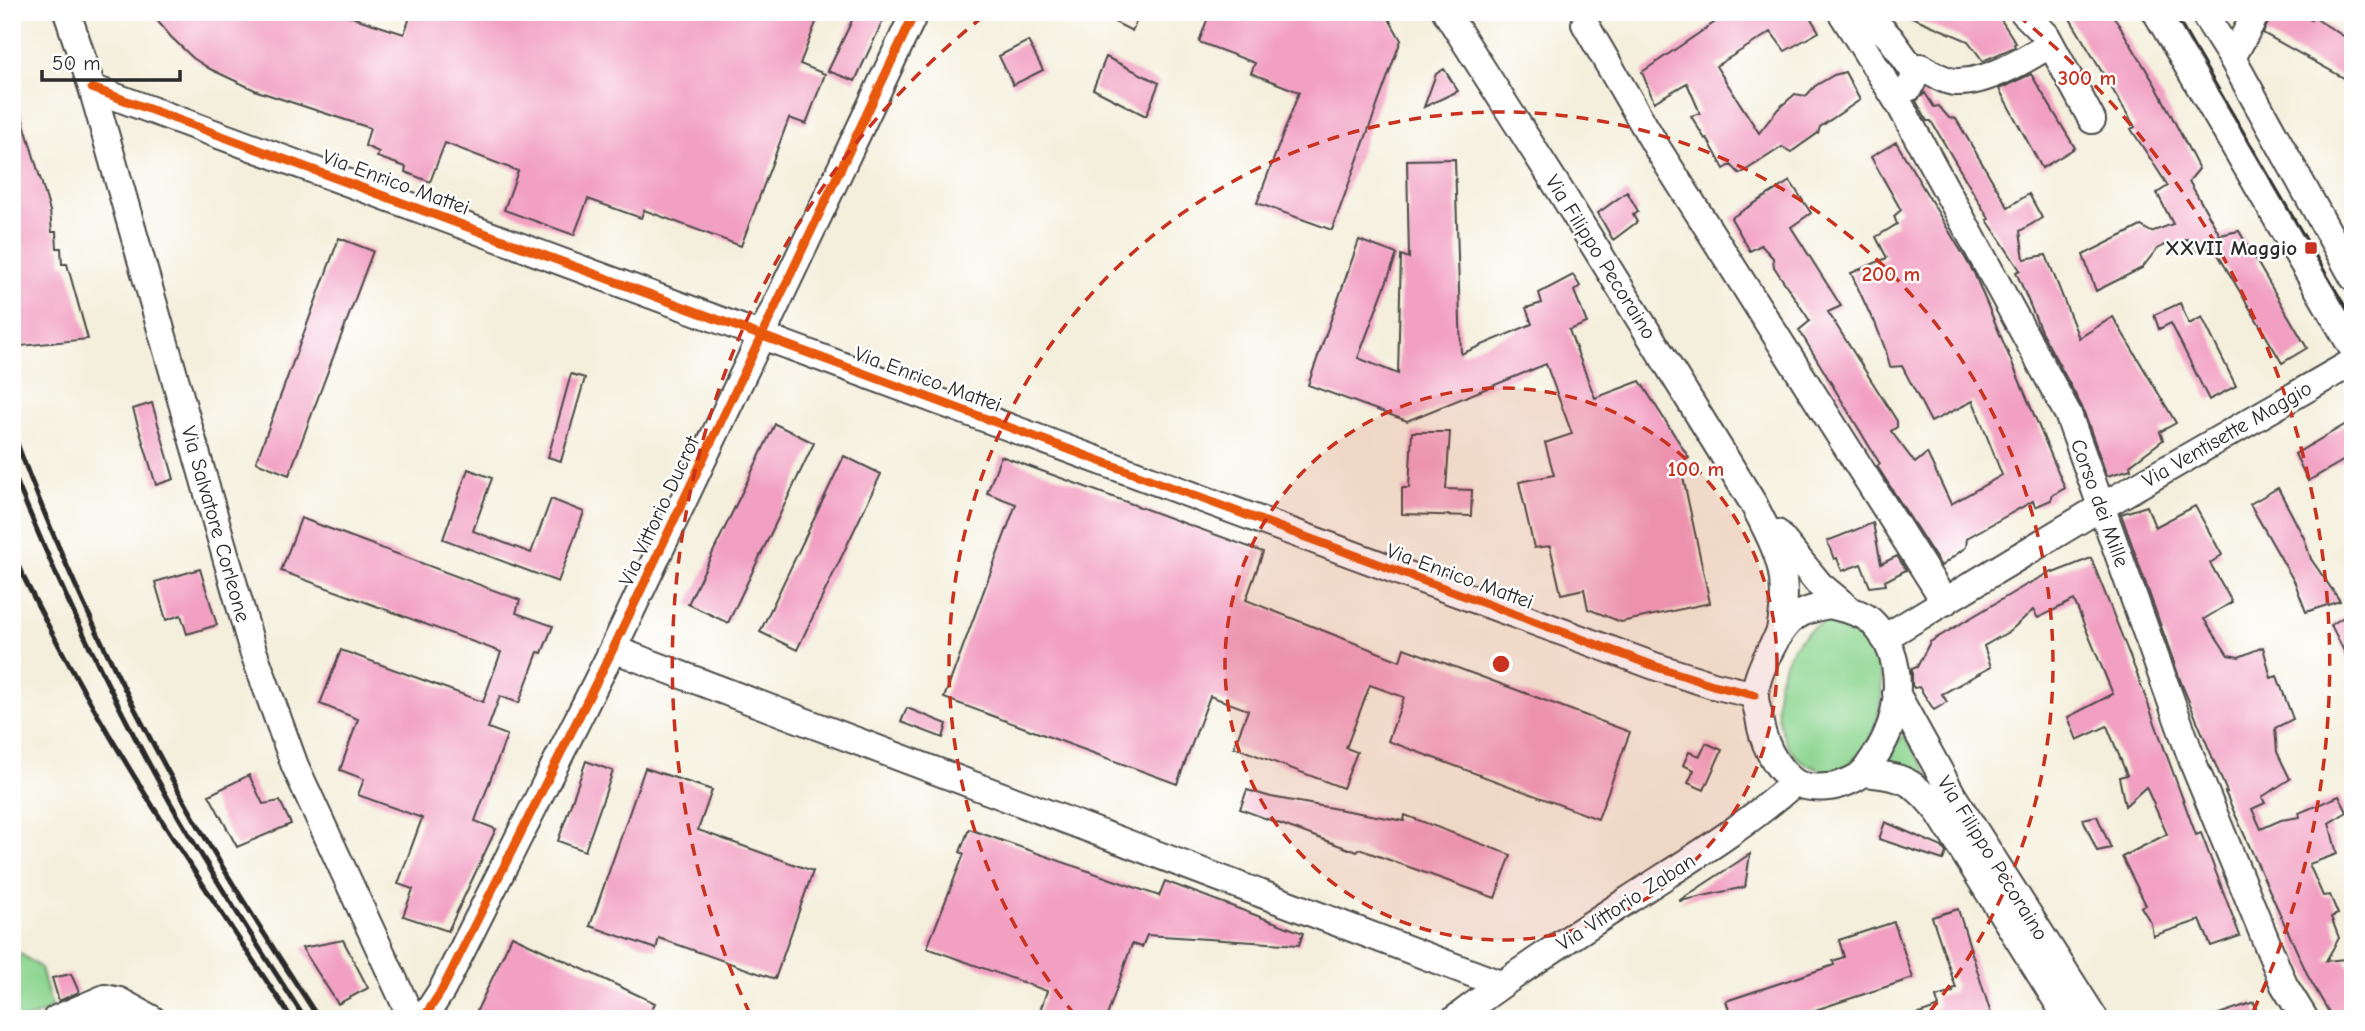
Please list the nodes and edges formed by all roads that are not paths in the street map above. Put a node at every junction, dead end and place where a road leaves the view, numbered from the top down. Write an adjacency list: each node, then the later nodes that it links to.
1 (67, 12): 14 (street, Via Salvatore Corleone)
2 (915, 12): 18 (street, Via Vittorio Ducrot)
3 (1446, 12): 21 (street, Via Filippo Pecoraino)
4 (1841, 12): 15 (street, Corso dei Mille)
5 (1865, 12): 13 (street)
6 (2023, 12): 11 (street)
7 (2156, 12): 19 (street)
8 (2203, 12): 12 (street)
9 (2257, 12): 12 (street)
10 (1584, 24): 23 (street)
11 (2050, 44): 13 (street); 16 (street)
12 (2232, 58): 17 (street)
13 (1916, 74): 15 (street)
14 (92, 88): 18 (street, Via Enrico Mattei); 35 (street, Via Salvatore Corleone)
15 (1900, 107): 22 (street, Corso dei Mille)
16 (2092, 120)
17 (2353, 277)
18 (762, 336): 27 (street, Via Vittorio Ducrot); 29 (street, Via Enrico Mattei)
19 (2353, 349)
20 (2353, 362): 22 (street, Via Ventisette Maggio)
21 (1754, 503): 24 (street, Via Filippo Pecoraino); 25 (street, Via Filippo Pecoraino)
22 (2101, 507): 23 (street, Via Ventisette Maggio); 40 (street, Corso dei Mille)
23 (1945, 602): 26 (street, Via Ventisette Maggio)
24 (1850, 611): 25 (street); 26 (street)
25 (1779, 635): 29 (street)
26 (1884, 638): 28 (street)
27 (613, 649): 32 (street); 36 (street, Via Vittorio Ducrot)
28 (1896, 694): 30 (street); 39 (street, Via Filippo Pecoraino)
29 (1755, 695): 31 (street)
30 (1862, 773): 31 (street); 38 (street, Via Filippo Pecoraino)
31 (1794, 783): 32 (street, Via Vittorio Zaban)
32 (1500, 984): 37 (street, Via Vittorio Zaban)
33 (56, 1019): 34 (street)
34 (152, 1019)
35 (412, 1019)
36 (424, 1019)
37 (1455, 1019)
38 (2068, 1019)
39 (2095, 1019)
40 (2305, 1019)

